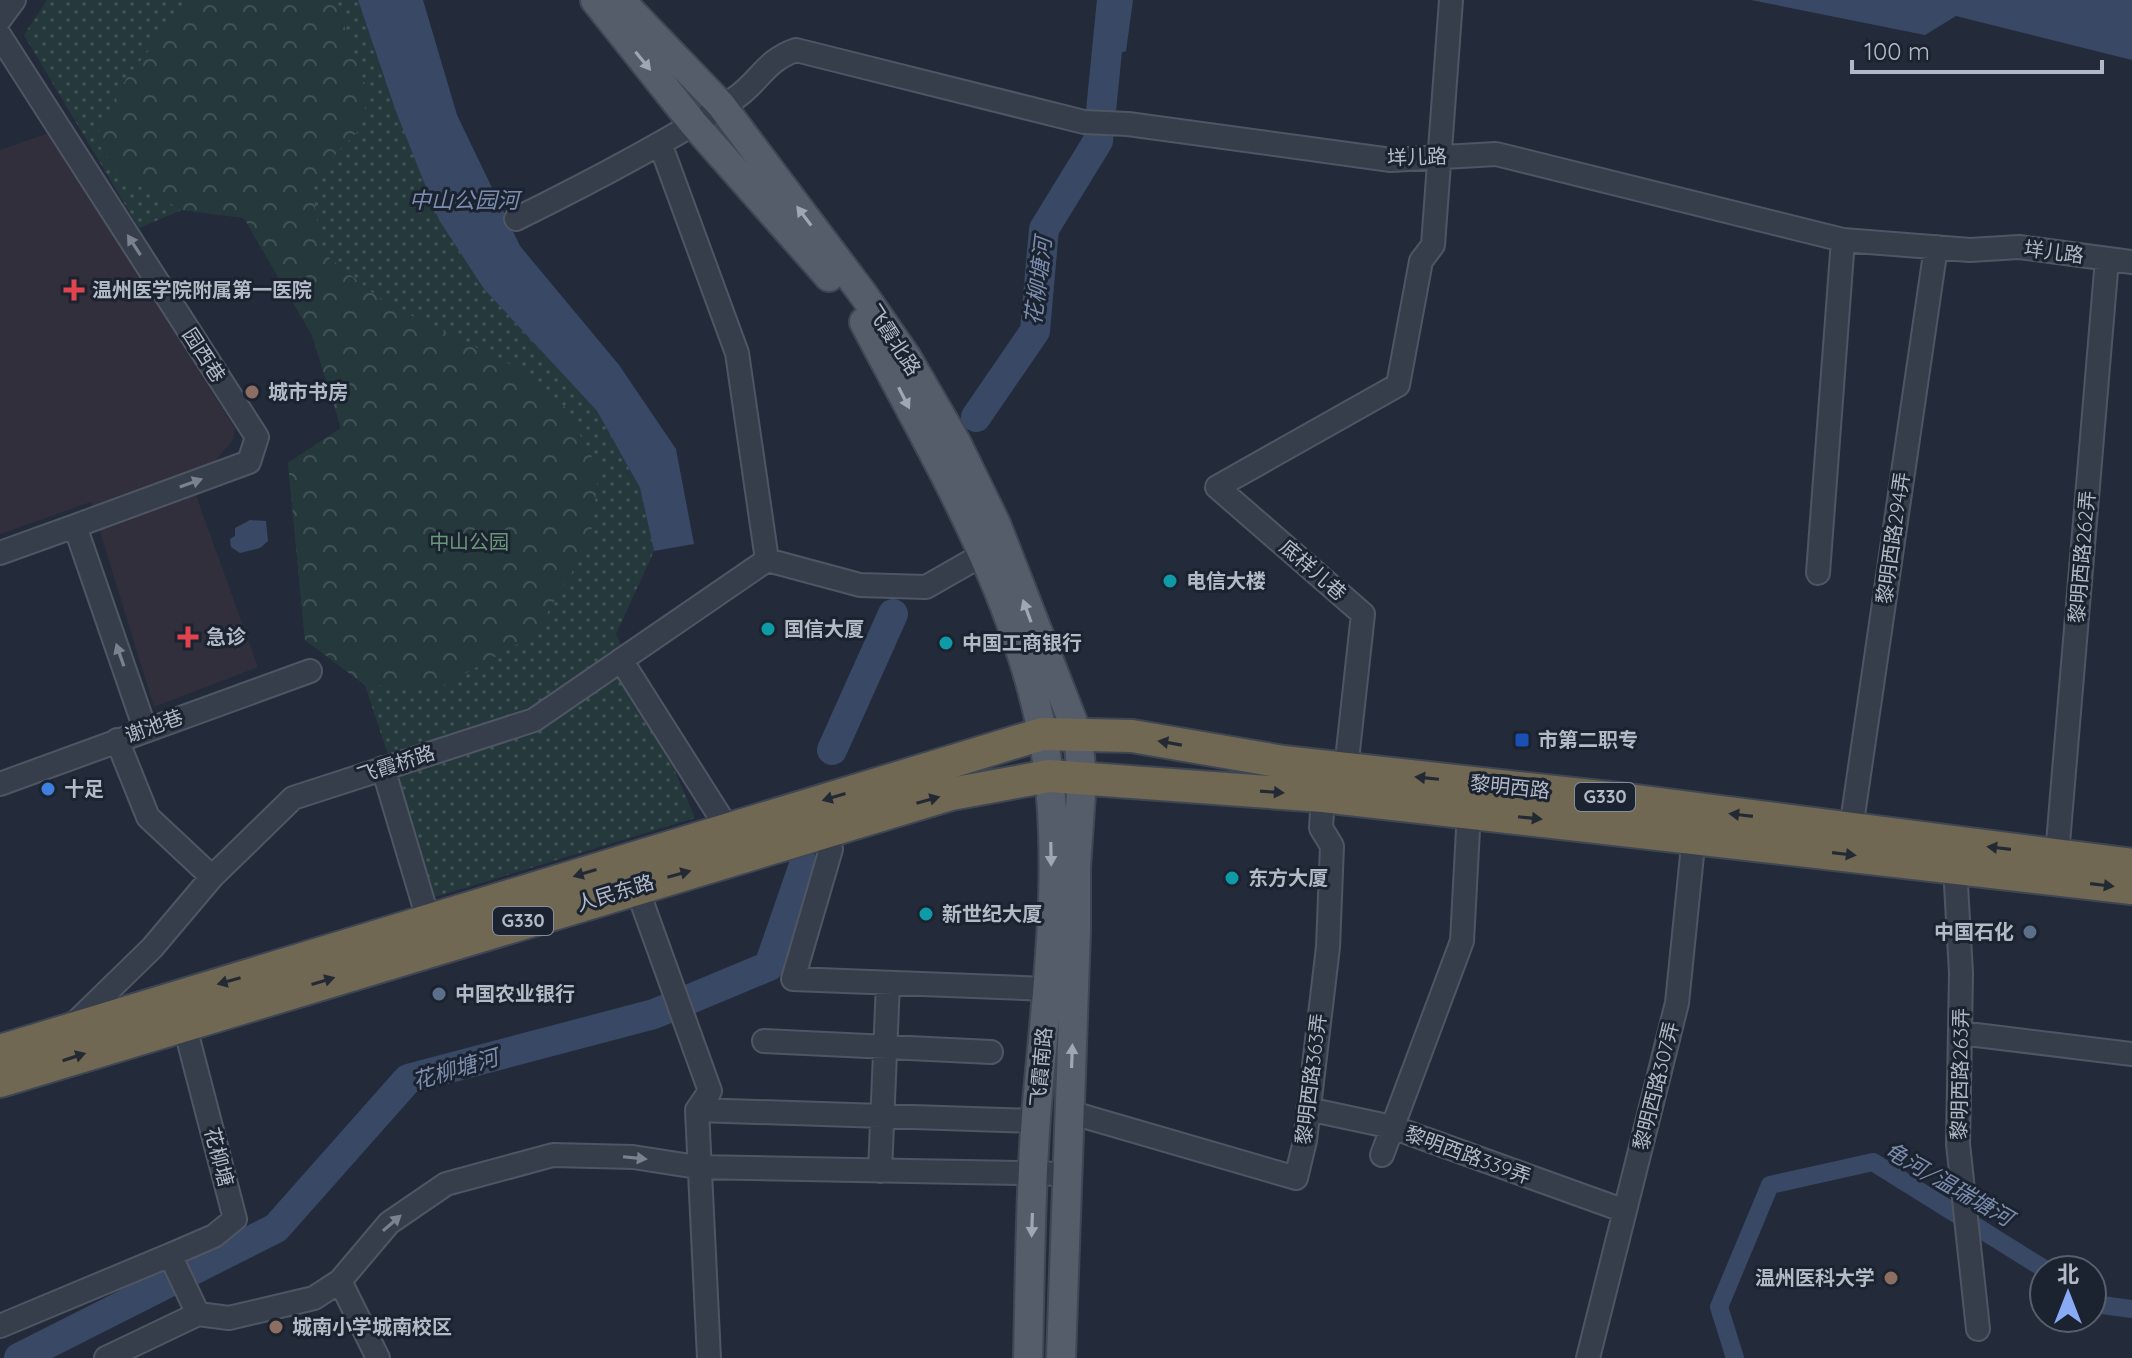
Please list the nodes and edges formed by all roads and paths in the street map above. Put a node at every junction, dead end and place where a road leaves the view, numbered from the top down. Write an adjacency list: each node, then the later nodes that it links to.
1 (14, 0): 5 (street)
2 (595, 0): 8 (main road, 飞霞北路, one-way to 8)
3 (620, 0): 7 (main road, 飞霞北路)
4 (1451, 0): 10 (street)
5 (0, 19)
6 (0, 36): 16 (street, 园西巷, one-way to 6)
7 (721, 105): 8 (street); 10 (street, 垟儿路); 25 (main road, 飞霞北路, one-way to 7)
8 (693, 123): 9 (street); 18 (main road, 飞霞北路, one-way to 18)
9 (661, 146): 11 (street); 19 (street)
10 (1440, 156): 12 (street, 垟儿路); 28 (street, 底样儿巷)
11 (516, 219)
12 (1843, 240): 13 (street, 垟儿路); 20 (street)
13 (1936, 247): 14 (street, 垟儿路); 36 (street, 黎明西路294弄)
14 (2107, 259): 15 (street, 垟儿路); 38 (street, 黎明西路262弄)
15 (2132, 262)
16 (75, 526): 17 (street); 23 (street, one-way to 16)
17 (0, 553)
18 (982, 555): 19 (street); 24 (main road, 飞霞北路)
19 (767, 560): 21 (street, 飞霞桥路)
20 (1818, 573)
21 (621, 660): 27 (street, 飞霞桥路); 35 (street)
22 (310, 671): 23 (street, 谢池巷)
23 (145, 729): 26 (street, 谢池巷)
24 (1042, 734): 25 (highway, G330); 29 (main road, 飞霞北路); 35 (highway, 人民东路 / G330, one-way to 35)
25 (1078, 735): 28 (highway, 黎明西路 / G330, one-way to 25); 30 (main road, 飞霞北路)
26 (117, 740): 31 (street, 谢池巷); 41 (street)
27 (383, 768): 41 (street, 飞霞桥路); 44 (street)
28 (1346, 769): 34 (highway, 黎明西路 / G330, one-way to 28)
29 (1049, 776): 30 (highway, G330); 42 (highway, 人民东路 / G330, one-way to 29); 46 (main road, 飞霞南路, one-way to 46)
30 (1082, 779): 32 (highway, 黎明西路 / G330, one-way to 32); 58 (main road, 飞霞南路, one-way to 30)
31 (0, 784)
32 (1323, 796): 33 (highway, 黎明西路 / G330); 56 (street, 黎明西路363弄)
33 (1469, 811): 34 (highway, 黎明西路 / G330, one-way to 34); 61 (street)
34 (1695, 822): 36 (highway, 黎明西路 / G330, one-way to 34); 40 (highway, 黎明西路 / G330, one-way to 40); 67 (street, 黎明西路307弄)
35 (728, 829): 44 (highway, 人民东路 / G330, one-way to 44)
36 (1851, 829): 38 (highway, 黎明西路 / G330, one-way to 36)
37 (831, 849): 45 (street)
38 (2057, 855): 39 (highway, 黎明西路 / G330)
39 (2132, 865)
40 (1955, 867): 43 (highway, 黎明西路 / G330, one-way to 43); 49 (street, 黎明西路263弄)
41 (212, 877): 48 (street, 飞霞桥路)
42 (636, 886): 47 (highway, 人民东路 / G330, one-way to 42); 57 (street)
43 (2132, 888)
44 (429, 922): 48 (highway, 人民东路 / G330, one-way to 48)
45 (888, 983): 46 (street); 51 (street)
46 (1047, 989): 60 (main road, 飞霞南路)
47 (184, 1023): 55 (highway, 人民东路 / G330, one-way to 47); 68 (street, 花柳塘)
48 (71, 1027): 52 (highway, 人民东路 / G330)
49 (1960, 1033): 54 (street); 72 (street, 黎明西路263弄)
50 (764, 1041): 51 (street)
51 (885, 1046): 53 (street); 59 (street)
52 (0, 1051)
53 (991, 1052)
54 (2132, 1054)
55 (0, 1081)
56 (1308, 1109): 58 (street, 黎明西路363弄); 61 (street, 黎明西路339弄)
57 (697, 1110): 59 (street); 63 (street)
58 (1069, 1112): 66 (main road, 飞霞南路)
59 (882, 1116): 60 (street); 64 (street)
60 (1036, 1121): 65 (main road, 飞霞南路)
61 (1392, 1127): 62 (street); 67 (street, 黎明西路339弄)
62 (1382, 1155)
63 (697, 1167): 64 (street); 69 (street, one-way to 63); 75 (street)
64 (880, 1171): 65 (street)
65 (1034, 1174): 66 (street); 76 (main road, 飞霞南路, one-way to 76)
66 (1067, 1174): 77 (main road, 飞霞南路)
67 (1625, 1211): 78 (street, 黎明西路307弄)
68 (172, 1258): 70 (street); 71 (street, 花柳塘)
69 (340, 1281): 70 (street); 74 (street)
70 (194, 1305): 73 (street)
71 (0, 1326)
72 (1978, 1329)
73 (106, 1358)
74 (378, 1358)
75 (709, 1358)
76 (1028, 1358)
77 (1061, 1358)
78 (1588, 1358)

